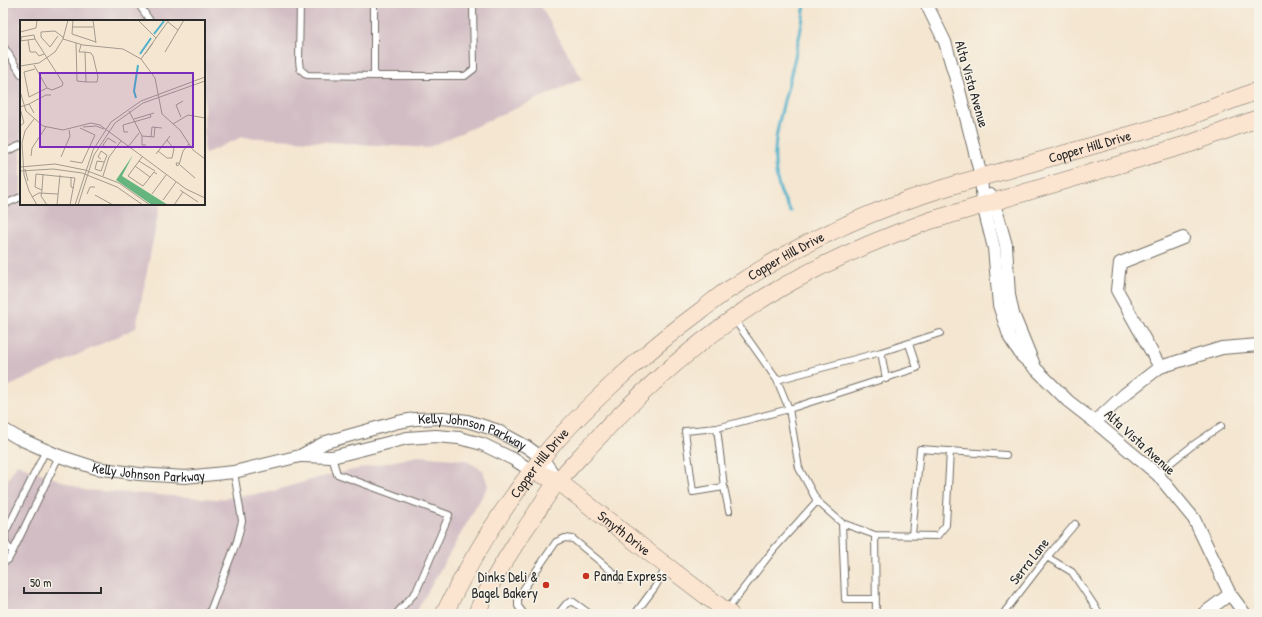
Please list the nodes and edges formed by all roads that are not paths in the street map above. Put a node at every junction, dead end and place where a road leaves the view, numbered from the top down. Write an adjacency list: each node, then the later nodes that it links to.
1 (138, 3): 6 (lane)
2 (300, 3): 9 (lane)
3 (374, 3): 9 (lane)
4 (472, 3): 9 (lane)
5 (926, 3): 16 (street, Alta Vista Avenue)
6 (149, 20)
7 (3, 45): 8 (lane)
8 (20, 72)
9 (374, 76)
10 (1259, 90): 16 (main road, Copper Hill Drive)
11 (1259, 118): 13 (main road, Copper Hill Drive)
12 (1259, 126): 13 (main road)
13 (1204, 138): 18 (main road, Copper Hill Drive)
14 (20, 145): 15 (lane)
15 (3, 153)
16 (981, 176): 18 (street, Alta Vista Avenue); 40 (main road, Copper Hill Drive)
17 (20, 197): 19 (lane)
18 (988, 203): 21 (main road, Copper Hill Drive); 30 (street, Alta Vista Avenue)
19 (3, 205)
20 (1183, 238): 26 (street)
21 (733, 318): 28 (lane); 43 (main road, Copper Hill Drive)
22 (940, 333): 23 (lane)
23 (909, 344): 25 (lane); 27 (lane)
24 (1259, 345): 26 (street)
25 (881, 352): 27 (lane); 28 (lane)
26 (1160, 367): 30 (street)
27 (886, 379): 29 (lane)
28 (777, 380): 29 (lane)
29 (789, 409): 32 (lane); 45 (lane)
30 (1095, 422): 42 (street, Alta Vista Avenue)
31 (1222, 426): 42 (lane)
32 (717, 428): 44 (lane); 44 (lane)
33 (3, 429): 34 (street, Kelly Johnson Parkway)
34 (46, 450): 37 (street, Kelly Johnson Parkway); 49 (lane)
35 (950, 451): 36 (lane); 51 (lane); 51 (lane)
36 (1006, 455)
37 (58, 456): 41 (street, Kelly Johnson Parkway); 52 (lane)
38 (300, 456): 39 (street, Kelly Johnson Parkway); 40 (street, Kelly Johnson Parkway); 41 (street, Kelly Johnson Parkway)
39 (332, 457): 40 (street, Kelly Johnson Parkway); 61 (lane)
40 (537, 464): 43 (main road, Kelly Johnson Parkway); 62 (main road, Copper Hill Drive)
41 (234, 472): 60 (lane)
42 (1157, 474): 57 (street, Alta Vista Avenue)
43 (558, 481): 55 (main road, Smyth Drive); 63 (main road, Copper Hill Drive)
44 (724, 487): 46 (lane)
45 (817, 501): 47 (lane); 59 (lane)
46 (729, 511)
47 (842, 523): 50 (lane); 58 (lane)
48 (1075, 524): 53 (lane, Serra Lane)
49 (4, 535): 52 (lane)
50 (875, 535): 51 (lane); 58 (lane)
51 (912, 535)
52 (13, 551): 54 (lane)
53 (1047, 557): 69 (lane, Serra Lane); 70 (lane)
54 (3, 562)
55 (667, 567): 59 (main road, Smyth Drive); 67 (lane)
56 (621, 579): 64 (lane)
57 (1230, 594): 71 (street); 72 (street, Alta Vista Avenue)
58 (876, 599): 68 (lane)
59 (728, 613)
60 (209, 614)
61 (396, 614)
62 (444, 614)
63 (476, 614)
64 (524, 614)
65 (558, 614): 66 (lane)
66 (590, 614)
67 (635, 614)
68 (876, 614)
69 (1003, 614)
70 (1100, 614)
71 (1203, 614)
72 (1245, 614)

